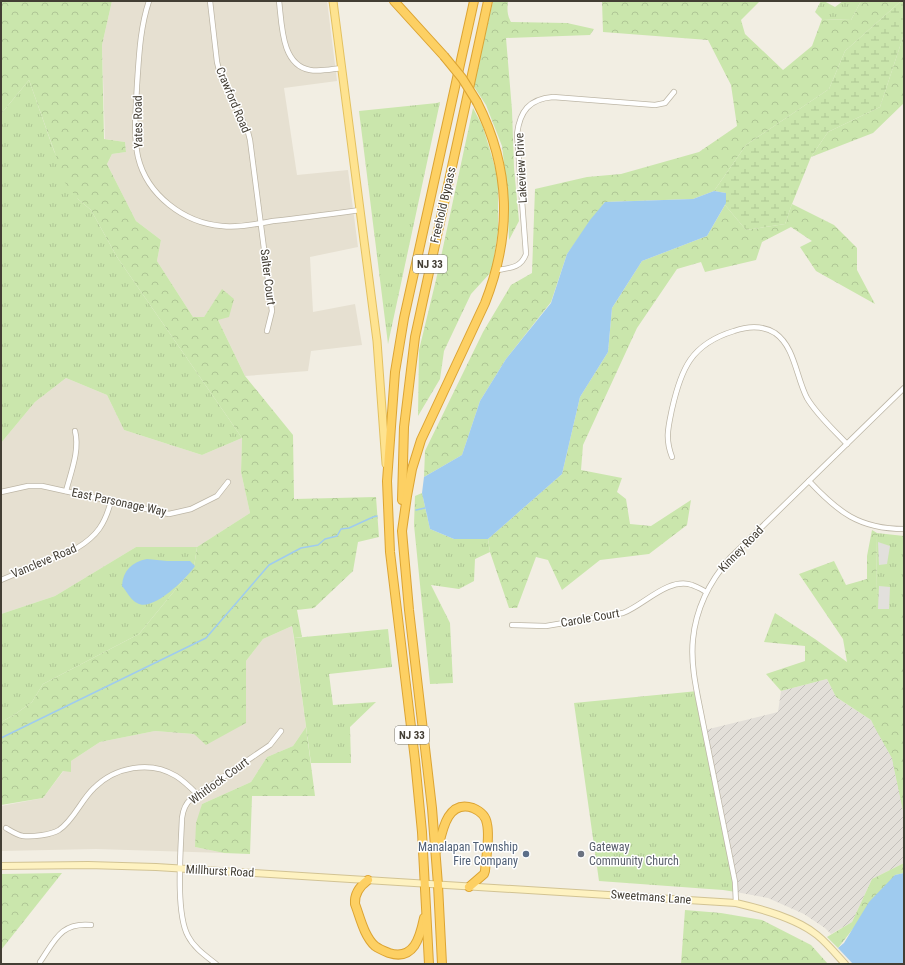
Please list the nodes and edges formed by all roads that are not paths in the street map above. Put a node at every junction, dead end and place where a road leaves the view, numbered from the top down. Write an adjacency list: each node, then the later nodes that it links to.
1 (149, 1): 11 (street, Yates Road)
2 (210, 1): 11 (street, Crawford Road)
3 (279, 1): 8 (street)
4 (333, 1): 8 (main road)
5 (394, 1): 12 (highway, bridge)
6 (474, 1): 18 (highway, Freehold Bypass / NJ 33)
7 (488, 1): 25 (highway, Freehold Bypass / NJ 33)
8 (342, 68): 10 (main road)
9 (674, 92): 12 (street, Lakeview Drive)
10 (360, 210): 11 (street, Yates Road); 18 (main road)
11 (261, 223): 13 (street, Salter Court)
12 (496, 270): 25 (highway)
13 (267, 331)
14 (904, 388): 16 (street, Kinney Road)
15 (75, 431): 21 (street)
16 (847, 444): 17 (street); 19 (street, Kinney Road)
17 (672, 457)
18 (387, 481): 36 (highway, NJ 33)
19 (809, 481): 24 (street); 27 (street, Kinney Road)
20 (228, 482): 23 (street, East Parsonage Way)
21 (66, 491): 22 (street, East Parsonage Way); 23 (street, East Parsonage Way)
22 (1, 492)
23 (111, 501): 26 (street, Vancleve Road)
24 (904, 529)
25 (402, 531): 32 (highway, NJ 33)
26 (1, 580)
27 (706, 592): 28 (street, Carole Court); 39 (street, Kinney Road)
28 (512, 625)
29 (281, 731): 30 (street, Whitlock Court)
30 (197, 794): 31 (street); 34 (street, Whitlock Court)
31 (6, 828)
32 (436, 856): 37 (highway, NJ 33); 38 (highway)
33 (1, 866): 34 (street, Millhurst Road)
34 (181, 869): 35 (street, Millhurst Road); 43 (street, Whitlock Court)
35 (368, 880): 36 (street, Millhurst Road); 40 (highway)
36 (425, 884): 37 (street, Millhurst Road); 40 (highway, NJ 33)
37 (438, 885): 38 (street, Sweetmans Lane); 45 (highway, NJ 33)
38 (469, 887): 39 (street, Sweetmans Lane)
39 (736, 903): 46 (street, Sweetmans Lane)
40 (427, 907): 44 (highway, NJ 33)
41 (91, 925): 42 (street)
42 (40, 963)
43 (216, 964)
44 (429, 964)
45 (442, 964)
46 (845, 964)

